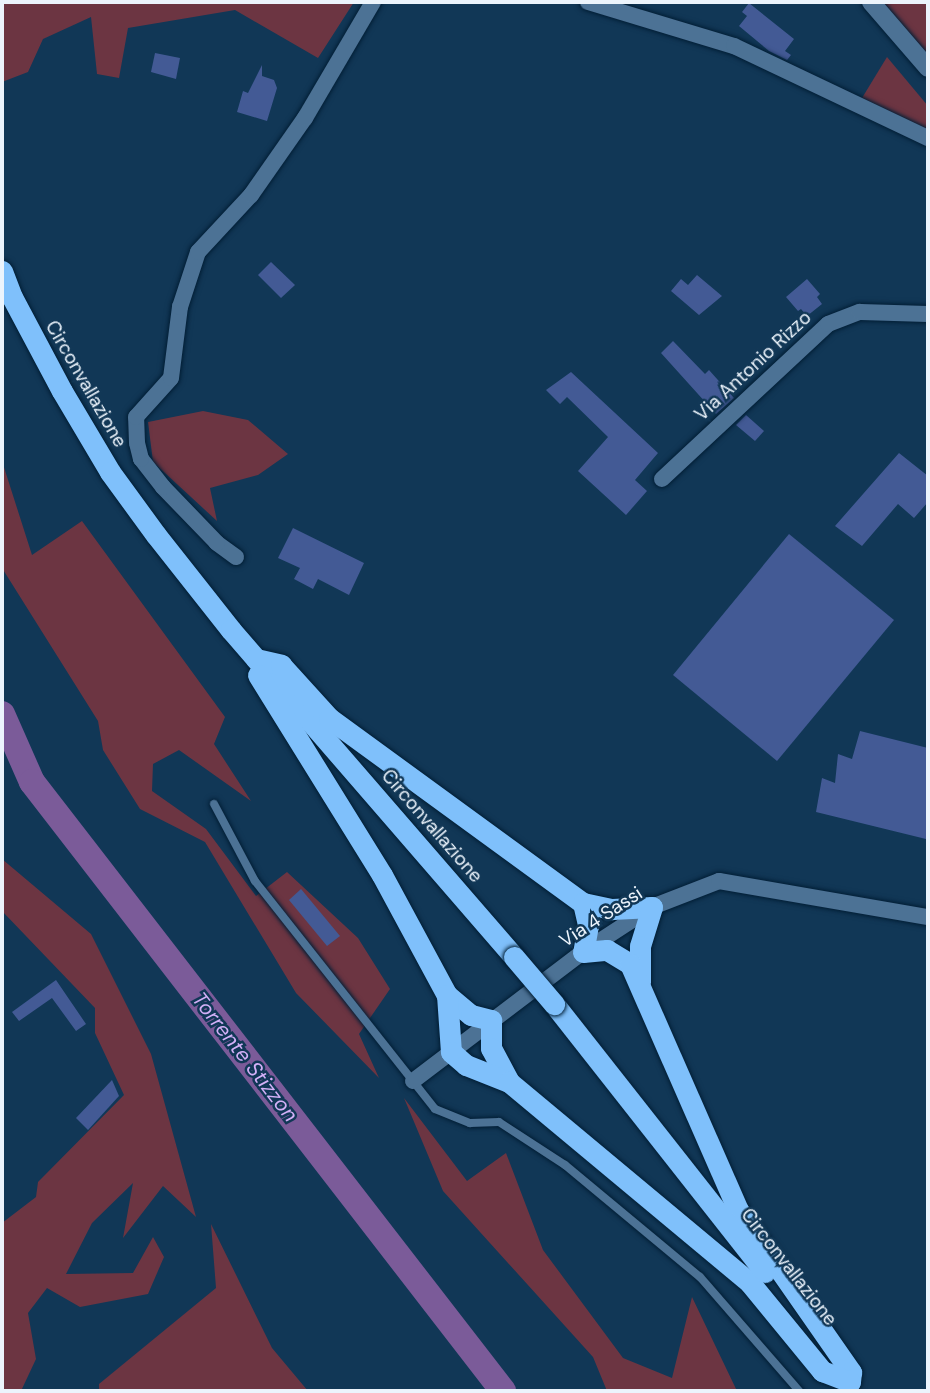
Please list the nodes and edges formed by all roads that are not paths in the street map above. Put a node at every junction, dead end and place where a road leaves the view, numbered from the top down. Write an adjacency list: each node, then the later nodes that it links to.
1 (373, 2): 9 (street)
2 (589, 2): 5 (street)
3 (871, 2): 4 (street)
4 (928, 68)
5 (928, 138)
6 (2, 271): 10 (highway, Circonvallazione)
7 (928, 314): 8 (street, Via Antonio Rizzo)
8 (662, 479)
9 (236, 557)
10 (256, 659): 12 (highway); 17 (highway); 22 (highway, Circonvallazione, bridge)
11 (214, 804): 20 (lane)
12 (583, 903): 13 (highway); 15 (highway)
13 (652, 907): 14 (street, Via 4 Sassi); 15 (street, Via 4 Sassi); 16 (highway)
14 (928, 917)
15 (583, 952): 16 (highway); 18 (street, Via 4 Sassi)
16 (640, 983): 22 (highway)
17 (447, 995): 18 (highway); 19 (highway)
18 (491, 1020): 19 (street, Via 4 Sassi); 21 (highway)
19 (451, 1052): 20 (street, Via 4 Sassi); 21 (highway)
20 (413, 1081): 23 (lane)
21 (509, 1082): 22 (highway)
22 (854, 1387)
23 (799, 1391)

